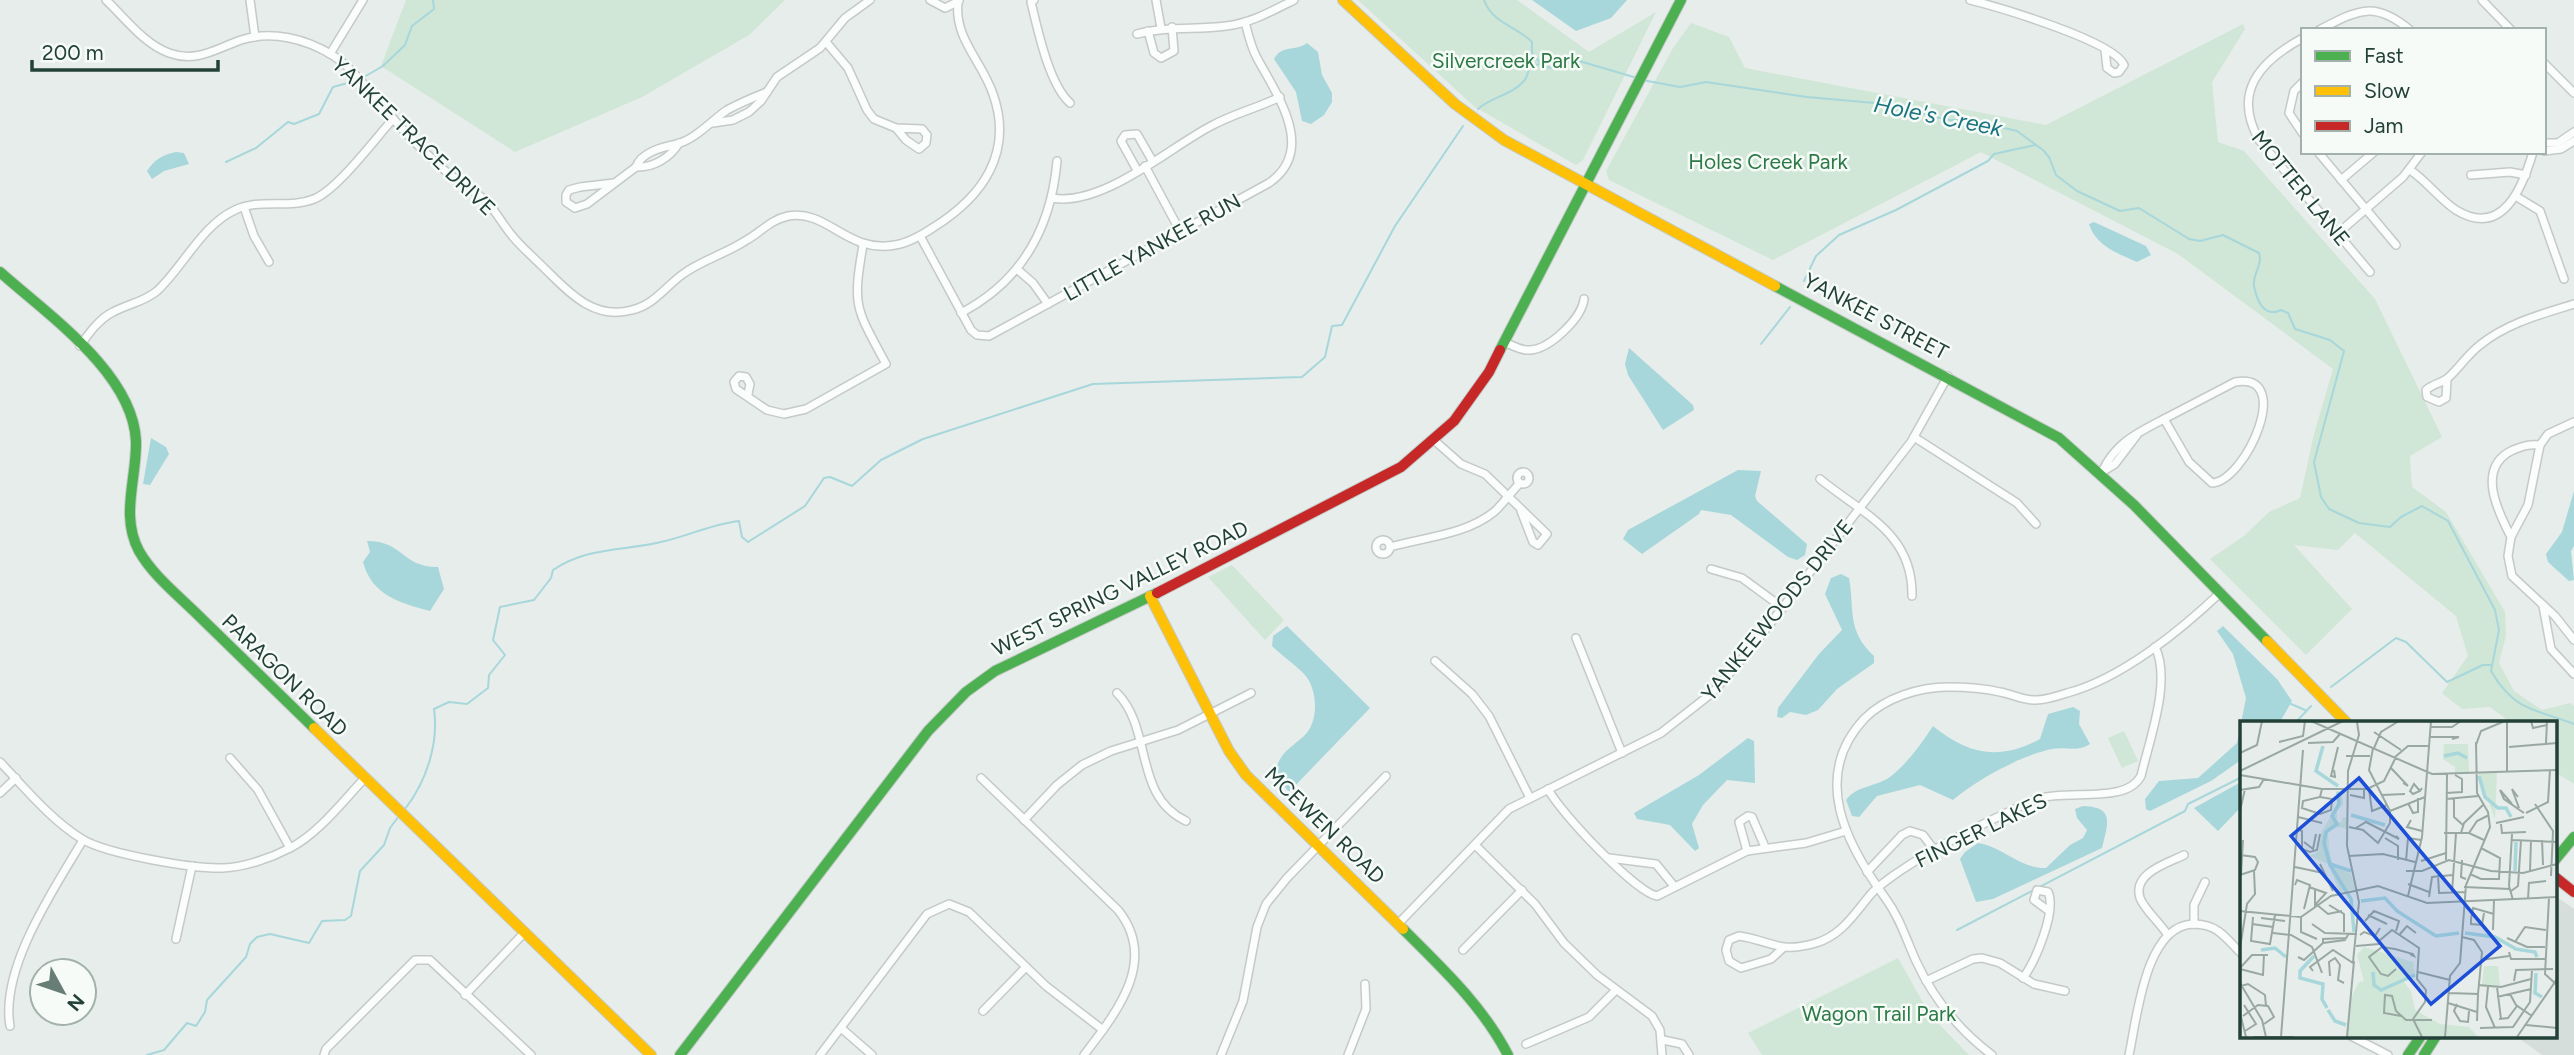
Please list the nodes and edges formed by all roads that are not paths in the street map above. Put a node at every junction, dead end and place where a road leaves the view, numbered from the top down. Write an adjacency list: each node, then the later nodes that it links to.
1 (106, 0): 26 (street, YANKEE TRACE DRIVE)
2 (250, 0): 26 (street)
3 (363, 0): 30 (street)
4 (870, 0): 28 (street)
5 (930, 0): 16 (street, YANKEE TRACE DRIVE)
6 (1156, 0): 20 (street)
7 (1294, 0): 14 (street)
8 (1343, 0): 55 (street, YANKEE STREET)
9 (1681, 0): 55 (street, WEST SPRING VALLEY ROAD)
10 (1970, 0): 15 (street)
11 (2482, 0): 23 (street)
12 (959, 1): 16 (street); 17 (street)
13 (1030, 1): 35 (street)
14 (1281, 3): 18 (street)
15 (2002, 4): 29 (street)
16 (940, 7): 17 (street, YANKEE TRACE DRIVE)
17 (956, 20): 62 (street, YANKEE TRACE DRIVE)
18 (1245, 22): 19 (street); 34 (street, LITTLE YANKEE RUN)
19 (1172, 27): 20 (street); 24 (street)
20 (1161, 28): 24 (street)
21 (2323, 28): 22 (street)
22 (2408, 28)
23 (2509, 28)
24 (1148, 31): 25 (street)
25 (1137, 34)
26 (255, 37): 30 (street, YANKEE TRACE DRIVE)
27 (2301, 39): 61 (street, MOTTER LANE)
28 (826, 42): 37 (street); 54 (street)
29 (2105, 50)
30 (330, 54): 36 (street, YANKEE TRACE DRIVE)
31 (2546, 65): 33 (street)
32 (2301, 84): 38 (street)
33 (2574, 93)
34 (1280, 97): 48 (street); 60 (street, LITTLE YANKEE RUN)
35 (1070, 103)
36 (393, 119): 58 (street); 63 (street, YANKEE TRACE DRIVE)
37 (896, 128)
38 (2301, 131)
39 (2574, 132): 41 (street)
40 (2574, 141): 42 (street)
41 (2546, 143)
42 (2546, 151)
43 (2320, 154): 53 (street)
44 (2372, 154): 53 (street)
45 (2422, 154): 50 (street)
46 (2532, 154): 52 (street)
47 (1057, 161): 57 (street)
48 (1149, 164): 49 (street); 49 (street); 60 (street)
49 (1137, 170): 57 (street)
50 (2410, 170): 56 (street); 59 (street)
51 (2471, 175): 52 (street)
52 (2526, 175): 56 (street)
53 (2341, 180): 59 (street)
54 (614, 183): 54 (street)
55 (1587, 185): 74 (street, WEST SPRING VALLEY ROAD); 76 (street, YANKEE STREET)
56 (2517, 197): 69 (street)
57 (1052, 198): 66 (street)
58 (244, 206): 65 (street); 75 (street)
59 (2365, 209): 61 (street); 64 (street)
60 (1180, 231): 71 (street, LITTLE YANKEE RUN)
61 (2337, 234): 68 (street, MOTTER LANE)
62 (920, 236): 63 (street, YANKEE TRACE DRIVE); 73 (street, LITTLE YANKEE RUN)
63 (863, 245): 78 (street)
64 (2396, 245)
65 (269, 262)
66 (1018, 270): 71 (street); 73 (street)
67 (0, 272): 75 (street, PARAGON ROAD)
68 (2370, 272)
69 (2564, 279)
70 (1584, 299): 74 (street)
71 (1048, 304): 73 (street, LITTLE YANKEE RUN)
72 (2574, 304): 77 (street)
73 (961, 313)
74 (1504, 342): 82 (street, WEST SPRING VALLEY ROAD)
75 (80, 346): 115 (street, PARAGON ROAD)
76 (1948, 376): 81 (street, YANKEEWOODS DRIVE); 84 (street, YANKEE STREET)
77 (2447, 380)
78 (748, 394)
79 (2164, 419): 79 (street); 84 (street)
80 (2574, 422): 83 (street)
81 (1914, 437): 88 (street, YANKEEWOODS DRIVE); 90 (street)
82 (1434, 441): 87 (street); 95 (street, WEST SPRING VALLEY ROAD)
83 (2540, 445): 91 (street); 91 (street)
84 (2102, 472): 94 (street, YANKEE STREET)
85 (1820, 479): 88 (street)
86 (1520, 483): 87 (street)
87 (1507, 496): 89 (street); 92 (street)
88 (1859, 509): 96 (street); 98 (street, YANKEEWOODS DRIVE)
89 (1521, 511): 89 (street)
90 (2036, 524)
91 (2511, 537): 97 (street)
92 (1390, 547)
93 (1711, 569): 98 (street)
94 (2221, 592): 101 (street); 107 (street, YANKEE STREET)
95 (1150, 596): 106 (street, MCEWEN ROAD); 169 (street, WEST SPRING VALLEY ROAD)
96 (1912, 596)
97 (2543, 606): 100 (street); 103 (street)
98 (1783, 608): 109 (street, YANKEEWOODS DRIVE)
99 (1576, 638): 109 (street)
100 (2574, 640)
101 (2152, 649): 121 (street); 129 (street, FINGER LAKES)
102 (1435, 661): 118 (street)
103 (2574, 674)
104 (1117, 693): 108 (street)
105 (1251, 693): 106 (street)
106 (1209, 714): 108 (street); 124 (street, MCEWEN ROAD)
107 (2344, 721)
108 (1139, 743): 119 (street); 120 (street)
109 (1622, 753): 116 (street, YANKEEWOODS DRIVE)
110 (230, 758): 127 (street)
111 (0, 762): 113 (street)
112 (1387, 776): 124 (street)
113 (16, 778): 117 (street); 123 (street)
114 (981, 778): 119 (street)
115 (364, 779): 127 (street); 144 (street, PARAGON ROAD)
116 (1548, 789): 118 (street, YANKEEWOODS DRIVE); 131 (street)
117 (0, 793)
118 (1530, 798): 125 (street, YANKEEWOODS DRIVE)
119 (1024, 820): 160 (street)
120 (1186, 821)
121 (1846, 831): 126 (street); 134 (street)
122 (2574, 837): 132 (street)
123 (83, 840): 133 (street); 158 (street)
124 (1318, 845): 142 (street, MCEWEN ROAD); 173 (street)
125 (1475, 845): 139 (street); 142 (street, YANKEEWOODS DRIVE)
126 (1765, 847): 128 (street); 128 (street)
127 (290, 848): 133 (street)
128 (1747, 851): 137 (street)
129 (1935, 851): 134 (street); 138 (street, FINGER LAKES)
130 (2184, 855): 145 (street)
131 (1609, 858): 137 (street); 137 (street)
132 (2556, 859)
133 (192, 866): 146 (street)
134 (1867, 872): 138 (street)
135 (2556, 878): 140 (street)
136 (2206, 882): 143 (street)
137 (1674, 886)
138 (1878, 888): 147 (street, FINGER LAKES); 152 (street)
139 (1522, 890): 148 (street); 154 (street)
140 (2574, 892)
141 (2049, 911): 151 (street)
142 (1398, 924): 175 (street, MCEWEN ROAD)
143 (2194, 924): 145 (street); 149 (street)
144 (524, 933): 156 (street); 168 (street, PARAGON ROAD)
145 (2167, 934): 179 (street)
146 (176, 939)
147 (1782, 949): 147 (street)
148 (1463, 950)
149 (2240, 952)
150 (1026, 967): 157 (street); 159 (street); 160 (street)
151 (2023, 978): 152 (street); 155 (street)
152 (1926, 981): 178 (street)
153 (1364, 984): 174 (street)
154 (1616, 990): 164 (street); 165 (street)
155 (2065, 991)
156 (466, 995): 166 (street); 167 (street)
157 (983, 1011)
158 (10, 1026)
159 (841, 1028): 170 (street); 171 (street)
160 (1103, 1030): 172 (street)
161 (2355, 1038): 180 (street)
162 (2420, 1038): 181 (street)
163 (2435, 1038): 182 (street)
164 (1663, 1040): 176 (street); 177 (street)
165 (1526, 1044)
166 (324, 1055)
167 (531, 1055)
168 (651, 1055)
169 (680, 1055)
170 (820, 1055)
171 (872, 1055)
172 (1084, 1055)
173 (1222, 1055)
174 (1348, 1055)
175 (1508, 1055)
176 (1662, 1055)
177 (1689, 1055)
178 (1992, 1055)
179 (2129, 1055)
180 (2388, 1055)
181 (2408, 1055)
182 (2424, 1055)

